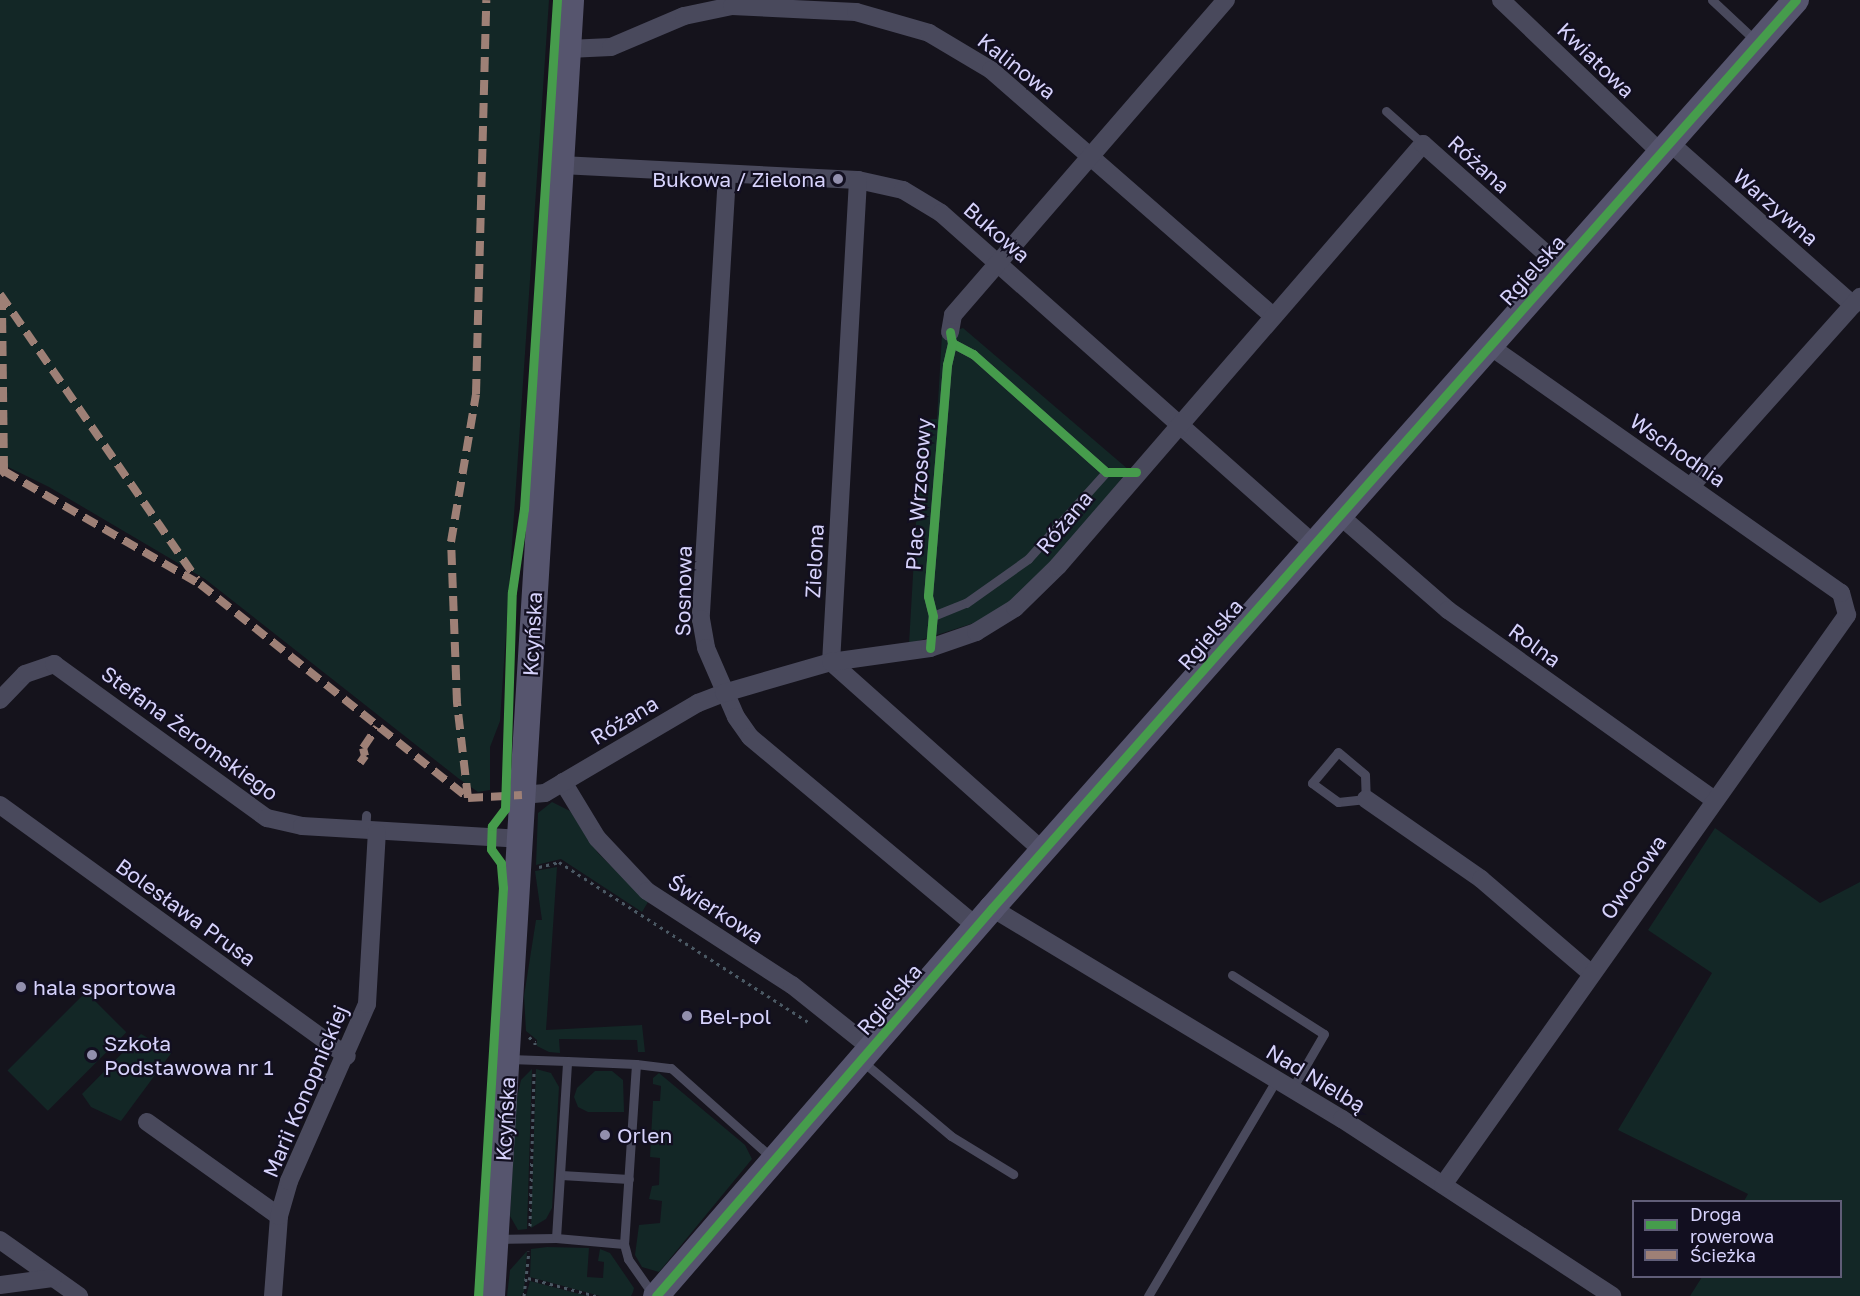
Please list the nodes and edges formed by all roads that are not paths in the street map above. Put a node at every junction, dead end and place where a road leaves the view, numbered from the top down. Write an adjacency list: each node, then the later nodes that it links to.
1 (571, 0): 8 (street, Kcyńska)
2 (1226, 0): 12 (street)
3 (1501, 0): 11 (street, Kwiatowa)
4 (1712, 0): 7 (lane)
5 (1796, 0): 7 (street, Rgielska)
6 (699, 6): 8 (street, Kalinowa); 12 (street, Kalinowa)
7 (1758, 42): 11 (street, Rgielska)
8 (568, 49): 13 (street, Kcyńska)
9 (1386, 111): 10 (lane)
10 (1423, 144): 17 (street, Różana); 19 (street, Różana)
11 (1665, 147): 17 (street, Rgielska); 18 (street, Warzywna)
12 (1090, 155): 16 (street); 19 (street, Kalinowa)
13 (561, 165): 14 (street, Bukowa); 35 (street, Kcyńska)
14 (727, 175): 15 (street, Bukowa); 32 (street, Sosnowa)
15 (858, 180): 16 (street, Bukowa); 31 (street, Zielona)
16 (997, 262): 20 (street); 22 (street, Bukowa)
17 (1560, 266): 21 (street, Rgielska)
18 (1857, 301): 25 (street)
19 (1272, 315): 22 (street, Różana)
20 (951, 337): 23 (lane); 29 (lane, Plac Wrzosowy)
21 (1489, 346): 25 (street, Wschodnia); 26 (street, Rgielska)
22 (1180, 423): 24 (street, Różana); 27 (street, Bukowa)
23 (1106, 472): 24 (lane); 29 (lane)
24 (1136, 472): 30 (street, Różana)
25 (1691, 486): 28 (street, Wschodnia)
26 (1339, 515): 27 (street, Rgielska); 37 (street, Rolna)
27 (1314, 544): 41 (street, Rgielska)
28 (1841, 593): 37 (street, Owocowa)
29 (933, 615): 30 (lane, Plac Wrzosowy)
30 (930, 648): 31 (street, Różana)
31 (831, 662): 32 (street, Różana); 41 (street)
32 (724, 693): 34 (street, Różana); 42 (street, Sosnowa)
33 (0, 700): 39 (street, Stefana Żeromskiego)
34 (563, 782): 35 (street, Różana); 45 (street, Świerkowa)
35 (522, 795): 40 (street, Kcyńska)
36 (1366, 799): 36 (lane); 43 (street)
37 (1714, 800): 43 (street, Owocowa)
38 (0, 805): 46 (street, Bolesława Prusa)
39 (369, 826): 40 (street, Stefana Żeromskiego); 46 (street, Marii Konopnickiej)
40 (520, 839): 47 (street, Kcyńska)
41 (1043, 850): 42 (street, Rgielska)
42 (984, 917): 45 (street, Rgielska); 50 (street, Nad Nielbą)
43 (1592, 974): 57 (street, Owocowa)
44 (1232, 975): 51 (lane)
45 (866, 1054): 53 (street, Rgielska); 54 (lane)
46 (346, 1056): 58 (street, Marii Konopnickiej)
47 (508, 1059): 48 (lane); 60 (street, Kcyńska)
48 (567, 1061): 49 (lane); 55 (lane)
49 (636, 1064): 53 (lane); 56 (lane)
50 (1276, 1080): 51 (street, Nad Nielbą); 71 (lane)
51 (1292, 1089): 57 (street, Nad Nielbą)
52 (147, 1122): 58 (street)
53 (774, 1160): 70 (street, Rgielska)
54 (1013, 1174)
55 (561, 1175): 56 (lane); 59 (lane)
56 (629, 1179): 62 (lane)
57 (1443, 1185): 72 (street, Nad Nielbą)
58 (279, 1216): 67 (street, Marii Konopnickiej)
59 (556, 1238): 60 (lane); 62 (lane)
60 (498, 1239): 63 (street, Kcyńska)
61 (0, 1240): 64 (street)
62 (624, 1244): 70 (lane)
63 (497, 1268): 68 (street, Kcyńska); 69 (street, Kcyńska)
64 (53, 1278): 65 (street); 66 (street)
65 (0, 1285)
66 (79, 1296)
67 (273, 1296)
68 (492, 1296)
69 (500, 1296)
70 (655, 1296)
71 (1148, 1296)
72 (1612, 1296)

